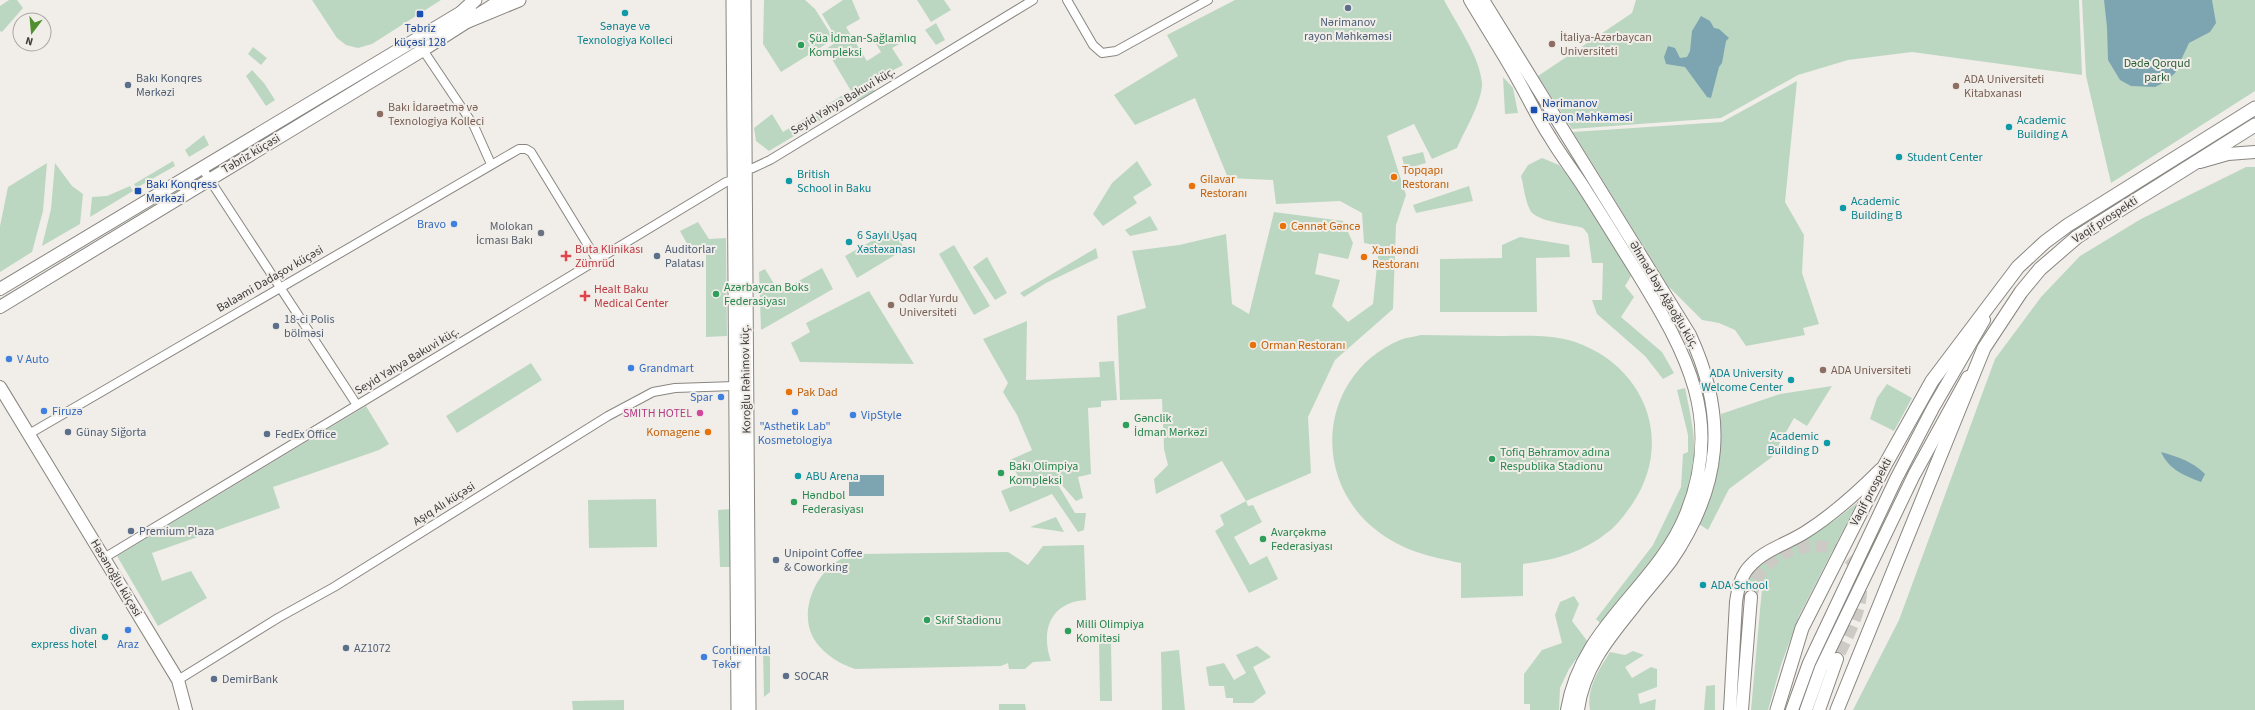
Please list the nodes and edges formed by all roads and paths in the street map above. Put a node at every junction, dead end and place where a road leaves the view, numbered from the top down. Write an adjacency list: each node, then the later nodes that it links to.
1 (475, 0): 12 (main road)
2 (481, 0): 12 (street, Təbriz küçəsi)
3 (501, 0): 12 (street, Təbriz küçəsi)
4 (519, 0): 12 (main road)
5 (733, 0): 24 (main road, Koroğlu Rəhimov küç.)
6 (744, 0): 22 (main road, Koroğlu Rəhimov küç.)
7 (1033, 0): 22 (street, Seyid Yəhya Bakuvi küç.)
8 (1067, 0): 9 (street)
9 (1208, 0)
10 (1470, 0): 17 (street, Əhməd bəy Ağaoğlu küç.)
11 (1483, 0): 15 (street, Əhməd bəy Ağaoğlu küç.)
12 (465, 16): 13 (street, Təbriz küçəsi); 21 (street, Təbriz küçəsi)
13 (423, 50): 19 (street); 23 (street, Təbriz küçəsi)
14 (2255, 108): 28 (main road, Vaqif prospekti)
15 (1556, 119): 17 (street); 33 (street, Əhməd bəy Ağaoğlu küç.)
16 (2255, 125): 20 (main road, Vaqif prospekti)
17 (1543, 126): 34 (street, Əhməd bəy Ağaoğlu küç.)
18 (2255, 152): 20 (street)
19 (491, 164): 25 (street, Balaəmi Dadaşov küçəsi); 26 (street, Balaəmi Dadaşov küçəsi)
20 (2189, 166): 30 (main road, Vaqif prospekti)
21 (202, 168): 23 (street); 27 (street, Təbriz küçəsi)
22 (746, 170): 44 (main road, Koroğlu Rəhimov küç.)
23 (209, 179): 26 (street); 29 (street, Təbriz küçəsi)
24 (728, 182): 25 (street, Seyid Yəhya Bakuvi küç.); 31 (main road, Koroğlu Rəhimov küç.)
25 (597, 260): 35 (street, Seyid Yəhya Bakuvi küç.)
26 (280, 287): 35 (street); 36 (street, Balaəmi Dadaşov küçəsi)
27 (0, 290)
28 (2000, 292): 37 (main road, Vaqif prospekti); 50 (street, Vaqif prospekti)
29 (0, 307)
30 (1984, 348): 51 (street, Vaqif prospekti); 53 (main road, Vaqif prospekti)
31 (735, 386): 41 (street, Aşıq Alı küçəsi); 43 (main road, Koroğlu Rəhimov küç.)
32 (0, 387): 36 (street)
33 (1711, 392): 34 (street); 46 (street, Əhməd bəy Ağaoğlu küç.)
34 (1696, 394): 45 (street, Əhməd bəy Ağaoğlu küç.)
35 (357, 405): 38 (street, Seyid Yəhya Bakuvi küç.)
36 (29, 434): 38 (street, Həsənoğlu küçəsi)
37 (1885, 465): 47 (street); 49 (main road, Vaqif prospekti)
38 (104, 558): 41 (street, Həsənoğlu küçəsi)
39 (1751, 597): 48 (street)
40 (1837, 659): 52 (street)
41 (178, 680): 42 (street, Həsənoğlu küçəsi)
42 (186, 710)
43 (738, 710)
44 (749, 710)
45 (1567, 710)
46 (1578, 710)
47 (1730, 710)
48 (1742, 710)
49 (1777, 710)
50 (1792, 710)
51 (1806, 710)
52 (1819, 710)
53 (1837, 710)

